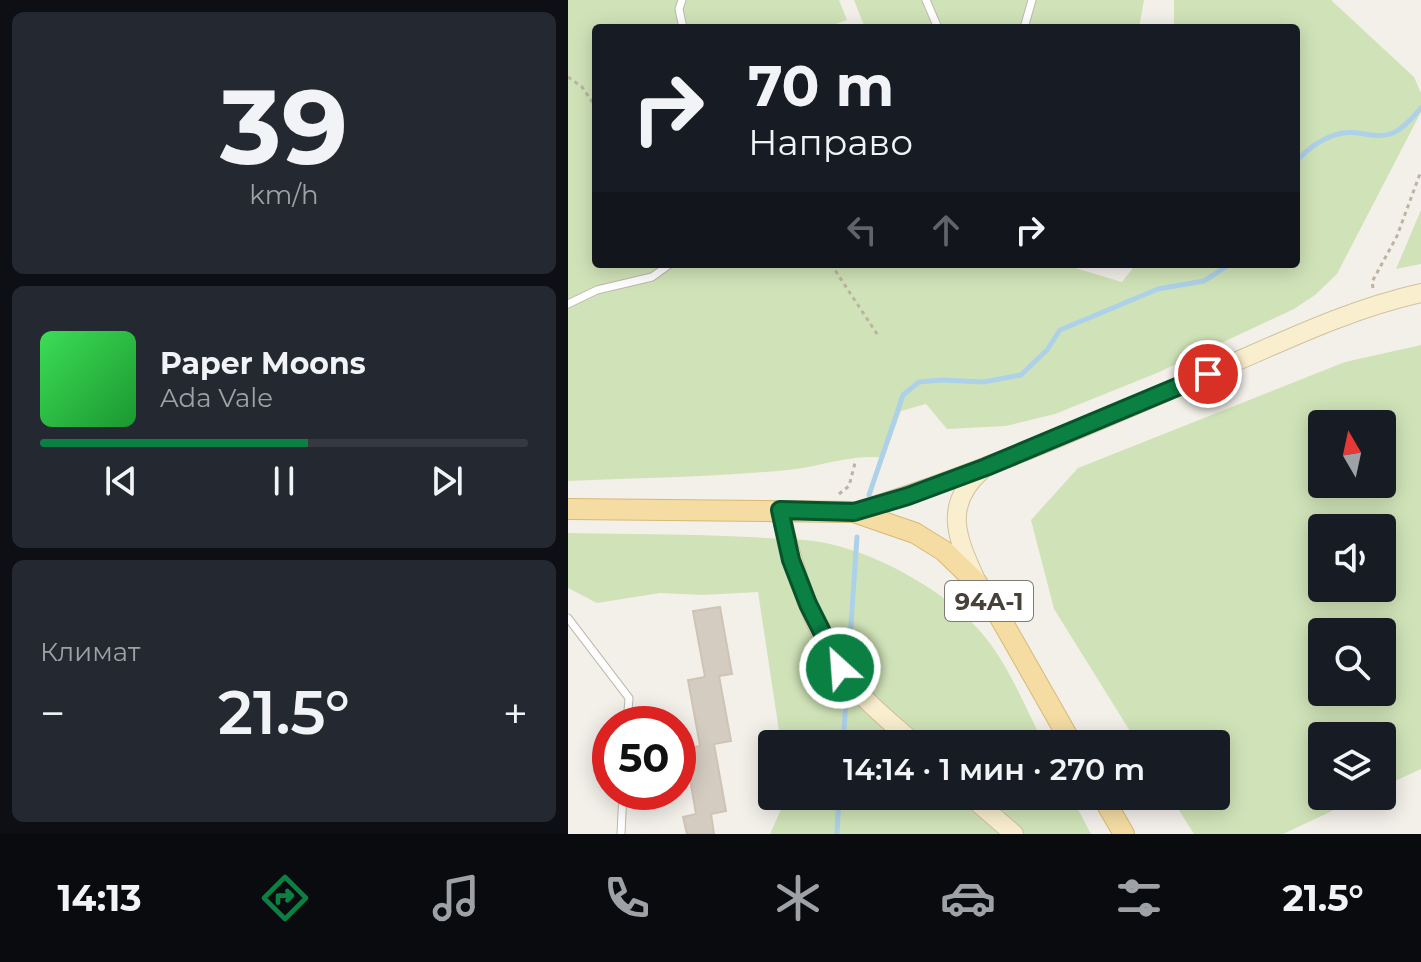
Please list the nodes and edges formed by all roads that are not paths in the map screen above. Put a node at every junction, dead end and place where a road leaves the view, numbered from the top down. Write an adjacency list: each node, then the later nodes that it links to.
1 (682, 0): 4 (lane)
2 (926, 0): 5 (lane)
3 (1032, 0): 6 (lane)
4 (682, 24)
5 (936, 24)
6 (1025, 24)
7 (664, 268): 9 (lane)
8 (1421, 293): 10 (street)
9 (568, 304)
10 (986, 467): 11 (street); 14 (street)
11 (852, 504): 13 (main road, 94А-1); 14 (main road, 94А-1)
12 (568, 509): 13 (main road, 94А-1)
13 (780, 510): 17 (street)
14 (977, 583): 18 (main road, 94А-1)
15 (568, 618): 16 (lane)
16 (628, 706)
17 (900, 730)
18 (1064, 730)
19 (622, 810): 22 (lane)
20 (986, 810): 23 (street)
21 (1110, 810): 24 (main road)
22 (621, 834)
23 (1014, 834)
24 (1124, 834)

